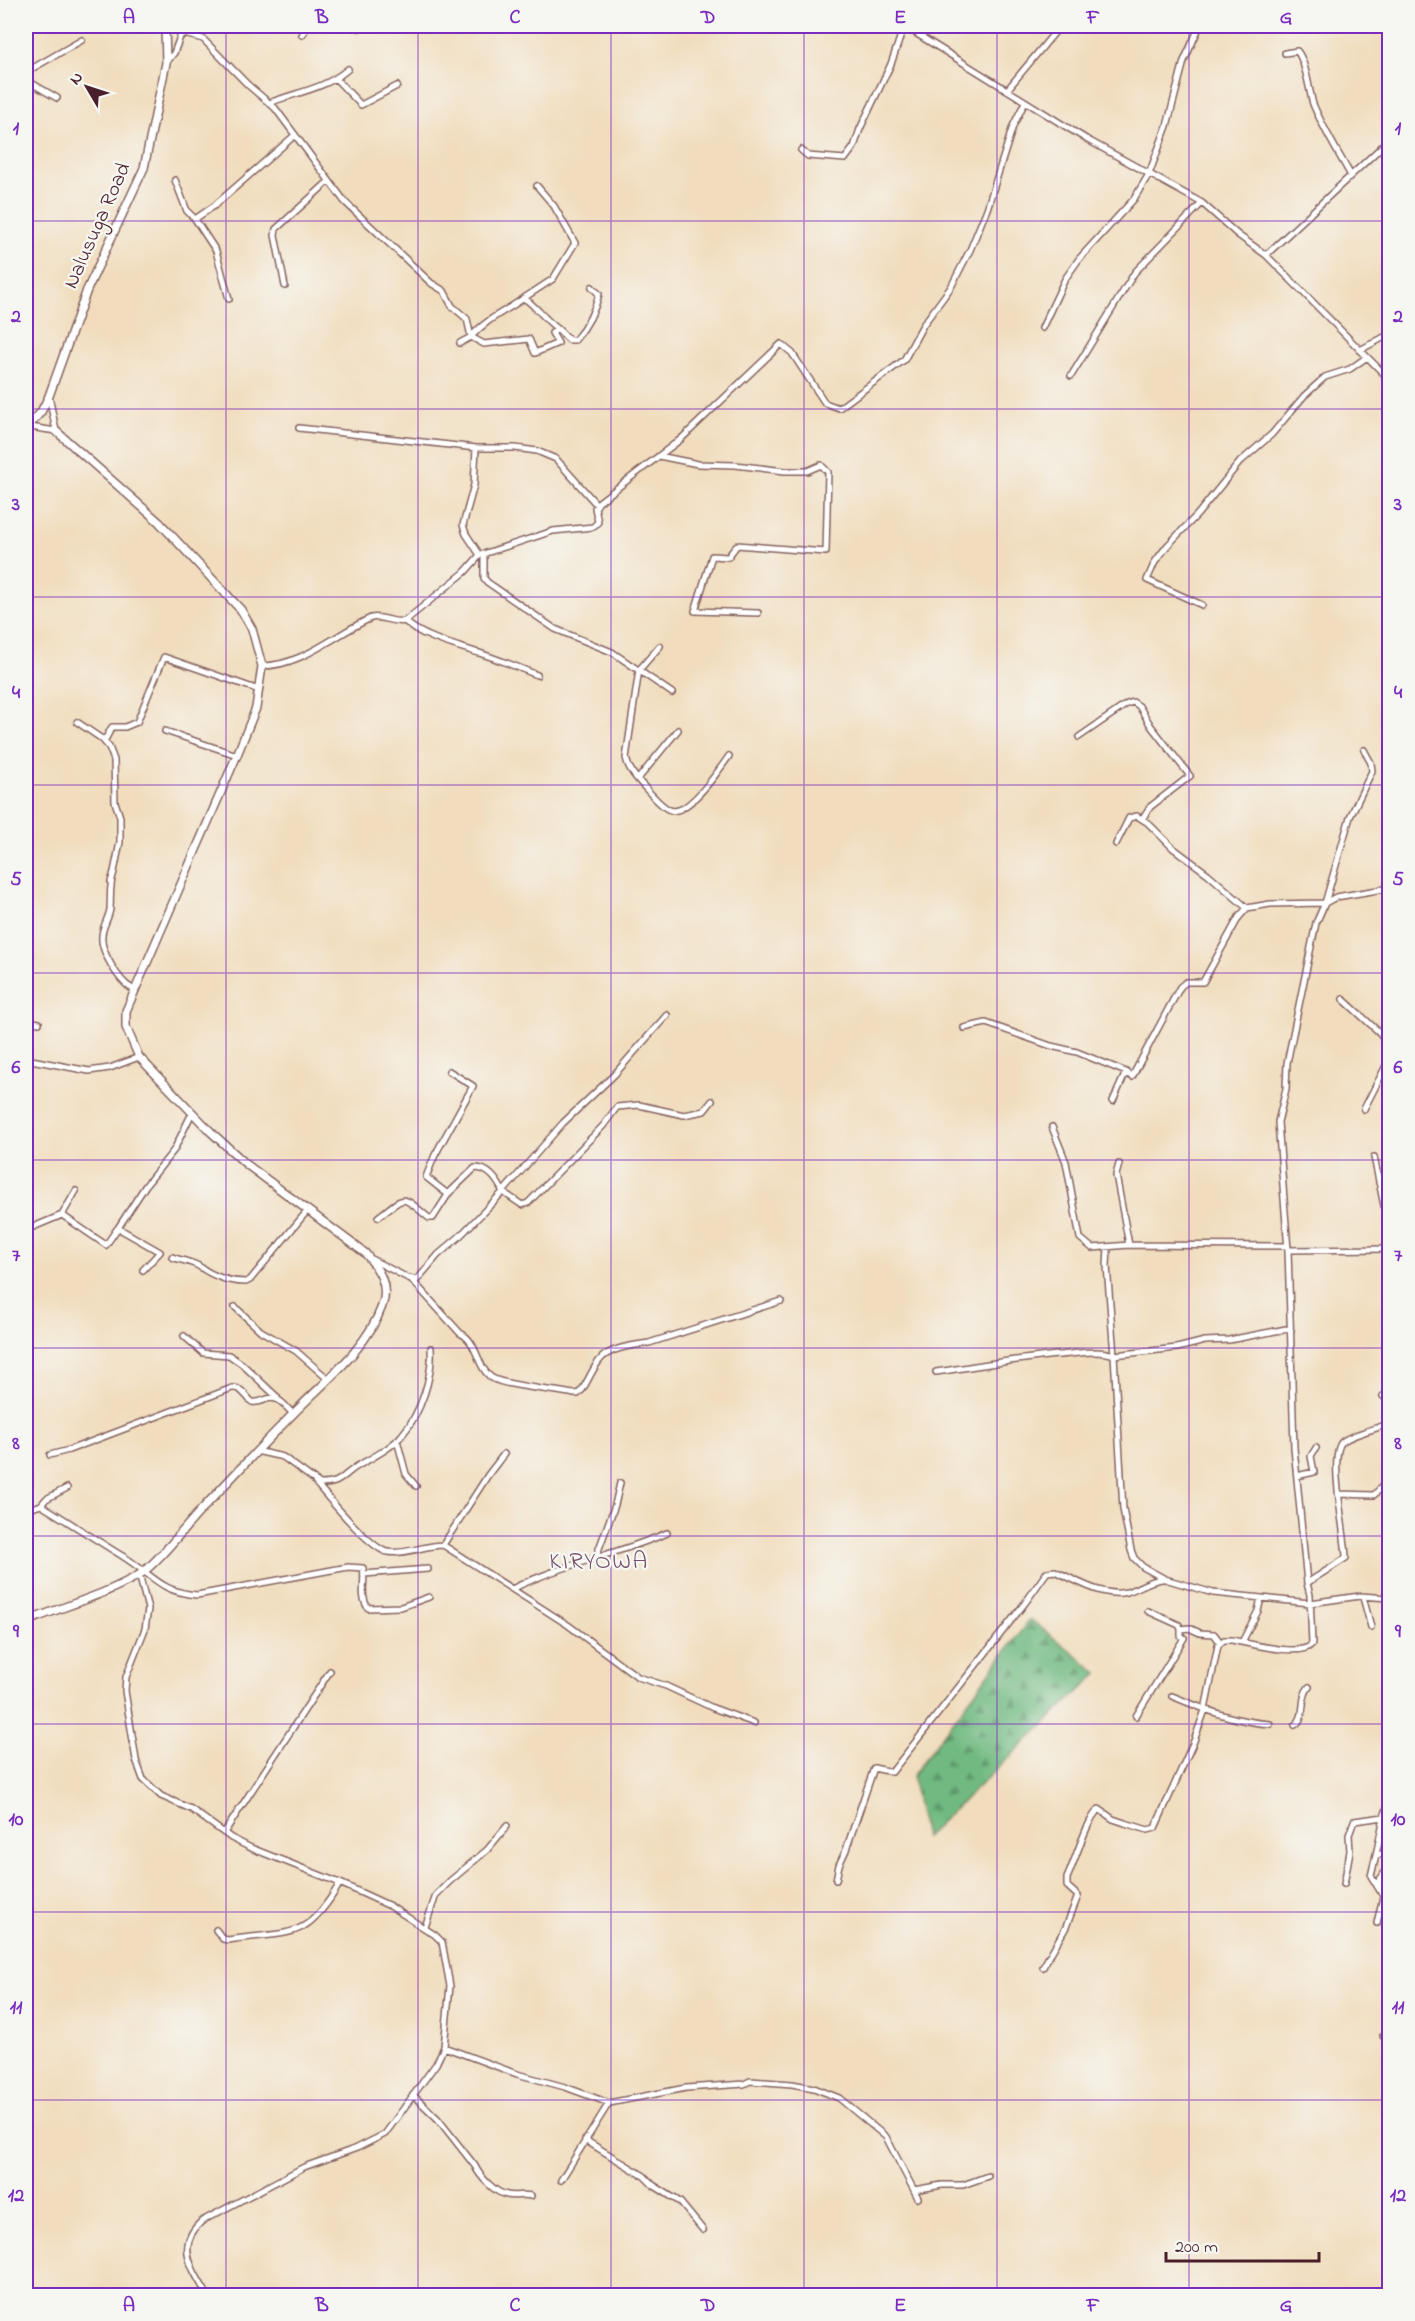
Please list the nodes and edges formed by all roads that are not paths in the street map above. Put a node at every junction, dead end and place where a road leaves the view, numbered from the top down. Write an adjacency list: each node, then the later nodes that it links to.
1 (165, 26): 11 (street, Nalusuga Road)
2 (184, 26): 7 (street)
3 (308, 26): 8 (street)
4 (904, 26): 17 (street); 23 (street)
5 (1060, 26): 17 (street)
6 (1187, 26): 24 (street)
7 (180, 33): 11 (street); 19 (street)
8 (302, 35)
9 (82, 40): 13 (street)
10 (1285, 53): 25 (street)
11 (166, 63): 45 (street, Nalusuga Road)
12 (348, 69): 14 (street)
13 (26, 72)
14 (336, 79): 16 (street); 19 (street)
15 (26, 80): 18 (street)
16 (397, 86)
17 (1008, 90): 24 (street)
18 (57, 98)
19 (269, 103): 21 (street)
20 (1024, 104): 50 (street)
21 (294, 136): 27 (street); 30 (street)
22 (1389, 140): 25 (street)
23 (801, 150)
24 (1149, 174): 29 (street); 36 (street)
25 (1350, 174): 31 (street)
26 (175, 180): 30 (street)
27 (329, 181): 32 (street); 39 (street)
28 (537, 186): 34 (street)
29 (1202, 203): 31 (street); 43 (street)
30 (195, 219): 35 (street)
31 (1266, 255): 41 (street)
32 (285, 286)
33 (592, 287): 37 (street)
34 (524, 298): 37 (street); 39 (street)
35 (229, 299)
36 (1042, 328)
37 (558, 329): 39 (street)
38 (1389, 334): 41 (street)
39 (471, 337): 40 (street)
40 (460, 343)
41 (1360, 350): 42 (street)
42 (1367, 357): 44 (street); 53 (street)
43 (1071, 376)
44 (1389, 380)
45 (49, 396): 46 (street, Nalusuga Road); 48 (street)
46 (27, 426): 48 (street)
47 (299, 428): 49 (street)
48 (56, 431): 57 (street)
49 (476, 448): 51 (street); 52 (street)
50 (659, 456): 51 (street); 54 (street)
51 (597, 505): 52 (street)
52 (482, 554): 55 (street); 58 (street)
53 (1202, 605)
54 (758, 613)
55 (405, 621): 57 (street); 59 (street)
56 (660, 646): 58 (street)
57 (262, 666): 60 (street)
58 (639, 670): 61 (street); 70 (street)
59 (537, 675)
60 (259, 690): 66 (street); 68 (street)
61 (672, 693)
62 (77, 722): 66 (street)
63 (165, 730): 68 (street)
64 (678, 730): 70 (street)
65 (1079, 737): 71 (street)
66 (102, 739): 76 (street)
67 (1365, 750): 74 (street)
68 (237, 755): 83 (street)
69 (729, 756): 70 (street)
70 (638, 779)
71 (1142, 819): 72 (street); 75 (street)
72 (1116, 844)
73 (1389, 888): 74 (street)
74 (1325, 903): 75 (street); 107 (street)
75 (1246, 908): 87 (street)
76 (131, 988)
77 (1343, 999): 82 (street)
78 (667, 1015): 97 (street)
79 (26, 1022): 80 (street)
80 (39, 1023)
81 (964, 1028): 87 (street)
82 (1389, 1049)
83 (139, 1057): 85 (street); 99 (street)
84 (1389, 1058): 90 (street)
85 (26, 1059)
86 (449, 1071): 98 (street)
87 (1126, 1072): 89 (street)
88 (712, 1101): 97 (street)
89 (1113, 1101)
90 (1364, 1109)
91 (190, 1117): 110 (street)
92 (1052, 1127): 105 (street)
93 (1374, 1157): 96 (street)
94 (1119, 1164): 104 (street)
95 (1389, 1173): 96 (street)
96 (1379, 1183): 103 (street)
97 (503, 1192): 98 (street); 111 (street)
98 (449, 1193): 100 (street)
99 (308, 1210): 108 (street); 109 (street)
100 (378, 1217)
101 (117, 1229): 102 (street)
102 (26, 1230)
103 (1389, 1235)
104 (1129, 1245): 105 (street); 107 (street)
105 (1108, 1246): 117 (street)
106 (1389, 1247): 107 (street)
107 (1288, 1248): 114 (street)
108 (171, 1257)
109 (370, 1258): 111 (street); 119 (street)
110 (143, 1270)
111 (412, 1280): 112 (street)
112 (781, 1301)
113 (235, 1307): 119 (street)
114 (1291, 1331): 117 (street); 130 (street)
115 (184, 1336): 121 (street)
116 (431, 1348): 125 (street)
117 (1114, 1355): 118 (street); 145 (street)
118 (936, 1372)
119 (328, 1379): 123 (street)
120 (1383, 1396): 122 (street)
121 (278, 1399): 123 (street); 129 (street)
122 (1389, 1402)
123 (293, 1414): 127 (street)
124 (1389, 1423): 136 (street)
125 (398, 1440): 132 (street); 134 (street)
126 (1316, 1448): 130 (street)
127 (256, 1451): 132 (street); 143 (street)
128 (504, 1454): 140 (street)
129 (50, 1455)
130 (1297, 1476): 146 (street)
131 (1389, 1478): 136 (street)
132 (315, 1482): 140 (street)
133 (620, 1483): 141 (street)
134 (416, 1485)
135 (67, 1488): 137 (street)
136 (1338, 1494): 146 (street)
137 (41, 1505): 138 (street); 143 (street)
138 (26, 1510)
139 (667, 1533): 141 (street)
140 (443, 1545): 147 (street)
141 (596, 1557): 147 (street)
142 (428, 1569): 144 (street)
143 (141, 1573): 144 (street); 154 (street); 170 (street)
144 (364, 1574): 148 (street)
145 (1165, 1579): 150 (street); 174 (street)
146 (1307, 1582): 152 (street)
147 (512, 1589): 164 (street)
148 (429, 1597)
149 (1364, 1597): 151 (street); 152 (street); 155 (street)
150 (1261, 1598): 152 (street); 158 (street)
151 (1389, 1598)
152 (1310, 1603): 158 (street)
153 (1148, 1611): 156 (street)
154 (26, 1622)
155 (1371, 1627)
156 (1181, 1629): 157 (street); 163 (street)
157 (1220, 1642): 158 (street); 162 (street)
158 (1242, 1642)
159 (330, 1671): 170 (street)
160 (1309, 1688): 166 (street)
161 (1172, 1696): 162 (street)
162 (1205, 1710): 165 (street); 182 (street)
163 (1136, 1716)
164 (754, 1723)
165 (1270, 1724)
166 (1295, 1725)
167 (1389, 1800): 168 (street)
168 (1384, 1817): 172 (street); 176 (street)
169 (507, 1826): 180 (street)
170 (224, 1833): 175 (street)
171 (1389, 1853): 172 (street)
172 (1376, 1855): 178 (street)
173 (1389, 1865): 178 (street)
174 (836, 1880)
175 (340, 1883): 180 (street); 181 (street)
176 (1344, 1884)
177 (1389, 1894): 178 (street)
178 (1382, 1895): 179 (street)
179 (1377, 1923)
180 (425, 1927): 183 (street)
181 (216, 1930)
182 (1043, 1967)
183 (444, 2047): 184 (street); 185 (street)
184 (413, 2095): 190 (street); 193 (street)
185 (609, 2103): 186 (street); 189 (street)
186 (585, 2140): 188 (street); 192 (street)
187 (987, 2176): 189 (street)
188 (561, 2180)
189 (914, 2190): 191 (street)
190 (531, 2196)
191 (918, 2198)
192 (703, 2230)
193 (208, 2295)

